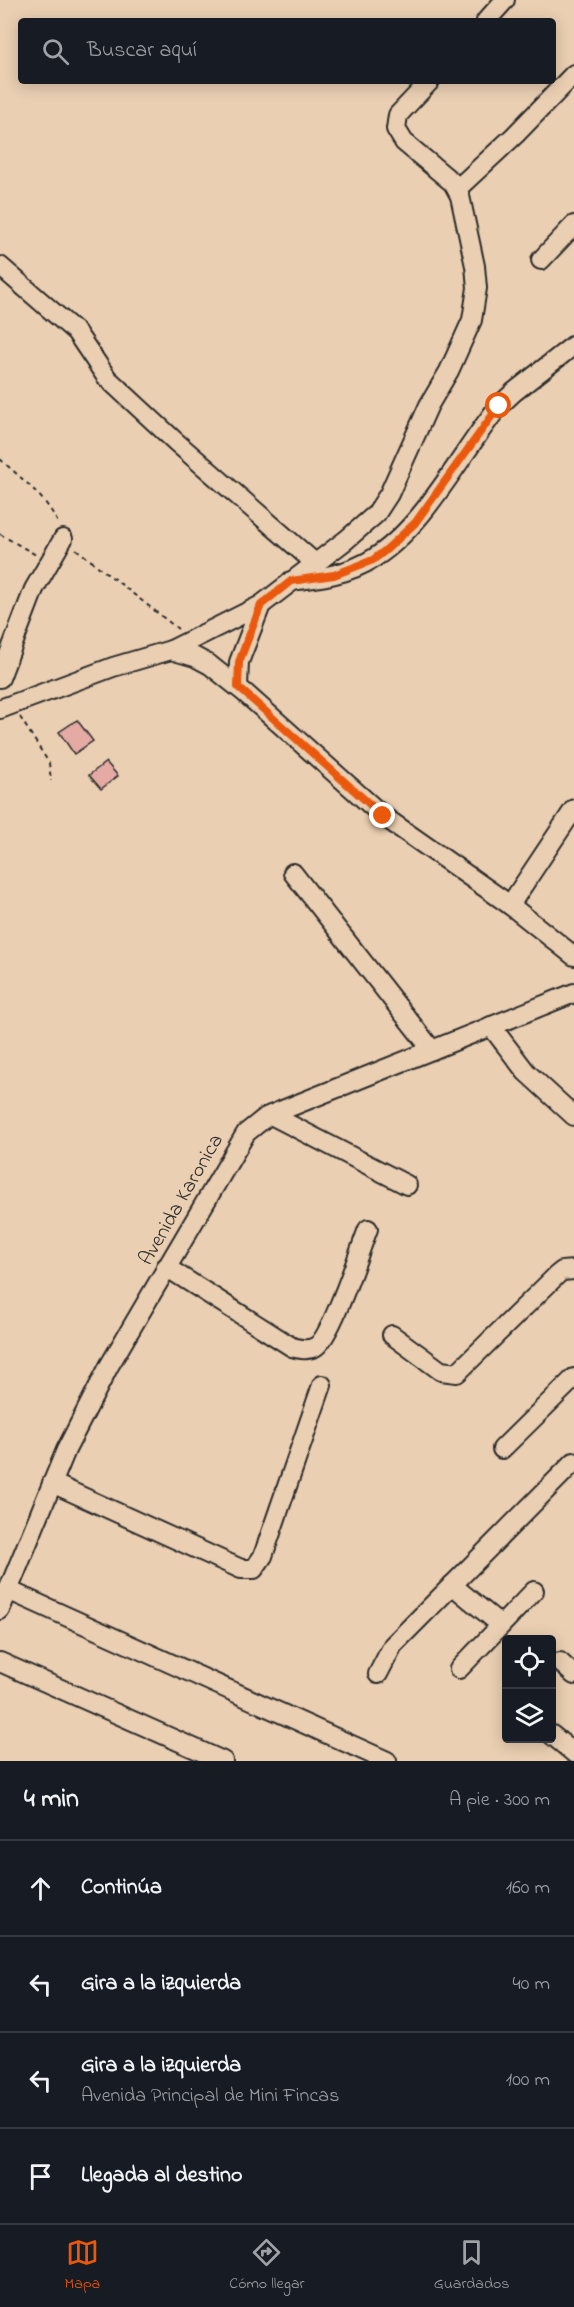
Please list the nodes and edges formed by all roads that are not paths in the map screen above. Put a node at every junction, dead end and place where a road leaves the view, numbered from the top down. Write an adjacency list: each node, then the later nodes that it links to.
1 (506, 0): 2 (street)
2 (489, 18)
3 (574, 74): 5 (street)
4 (427, 84): 5 (street)
5 (457, 189): 11 (street)
6 (574, 225): 7 (street)
7 (541, 260)
8 (0, 266): 11 (street)
9 (574, 345): 12 (street)
10 (63, 539): 15 (street)
11 (315, 563): 12 (street)
12 (291, 581): 13 (street)
13 (261, 605): 14 (street); 16 (street)
14 (171, 650): 16 (street); 17 (street)
15 (0, 678)
16 (238, 687): 20 (street)
17 (6, 707)
18 (574, 809): 20 (street)
19 (293, 873): 24 (street)
20 (510, 905): 21 (street)
21 (574, 956)
22 (574, 993): 23 (street, Avenida Karonica)
23 (491, 1026): 24 (street, Avenida Karonica); 26 (street)
24 (432, 1050): 25 (street, Avenida Karonica)
25 (271, 1115): 27 (street); 29 (street, Avenida Karonica)
26 (574, 1116)
27 (407, 1185)
28 (368, 1229): 29 (street)
29 (166, 1267): 36 (street, Avenida Karonica)
30 (574, 1270): 31 (street)
31 (392, 1335)
32 (574, 1378): 34 (street)
33 (322, 1385): 36 (street)
34 (502, 1449)
35 (574, 1462): 37 (street)
36 (52, 1483): 38 (street, Avenida Karonica)
37 (452, 1585): 41 (street); 45 (street)
38 (8, 1590): 40 (street, Avenida Karonica); 50 (street)
39 (534, 1591): 41 (street)
40 (0, 1610)
41 (501, 1625): 44 (street)
42 (0, 1662): 49 (street)
43 (560, 1662): 46 (street)
44 (459, 1669)
45 (378, 1674)
46 (574, 1675)
47 (556, 1739): 48 (street)
48 (574, 1753)
49 (223, 1761)
50 (387, 1761)

